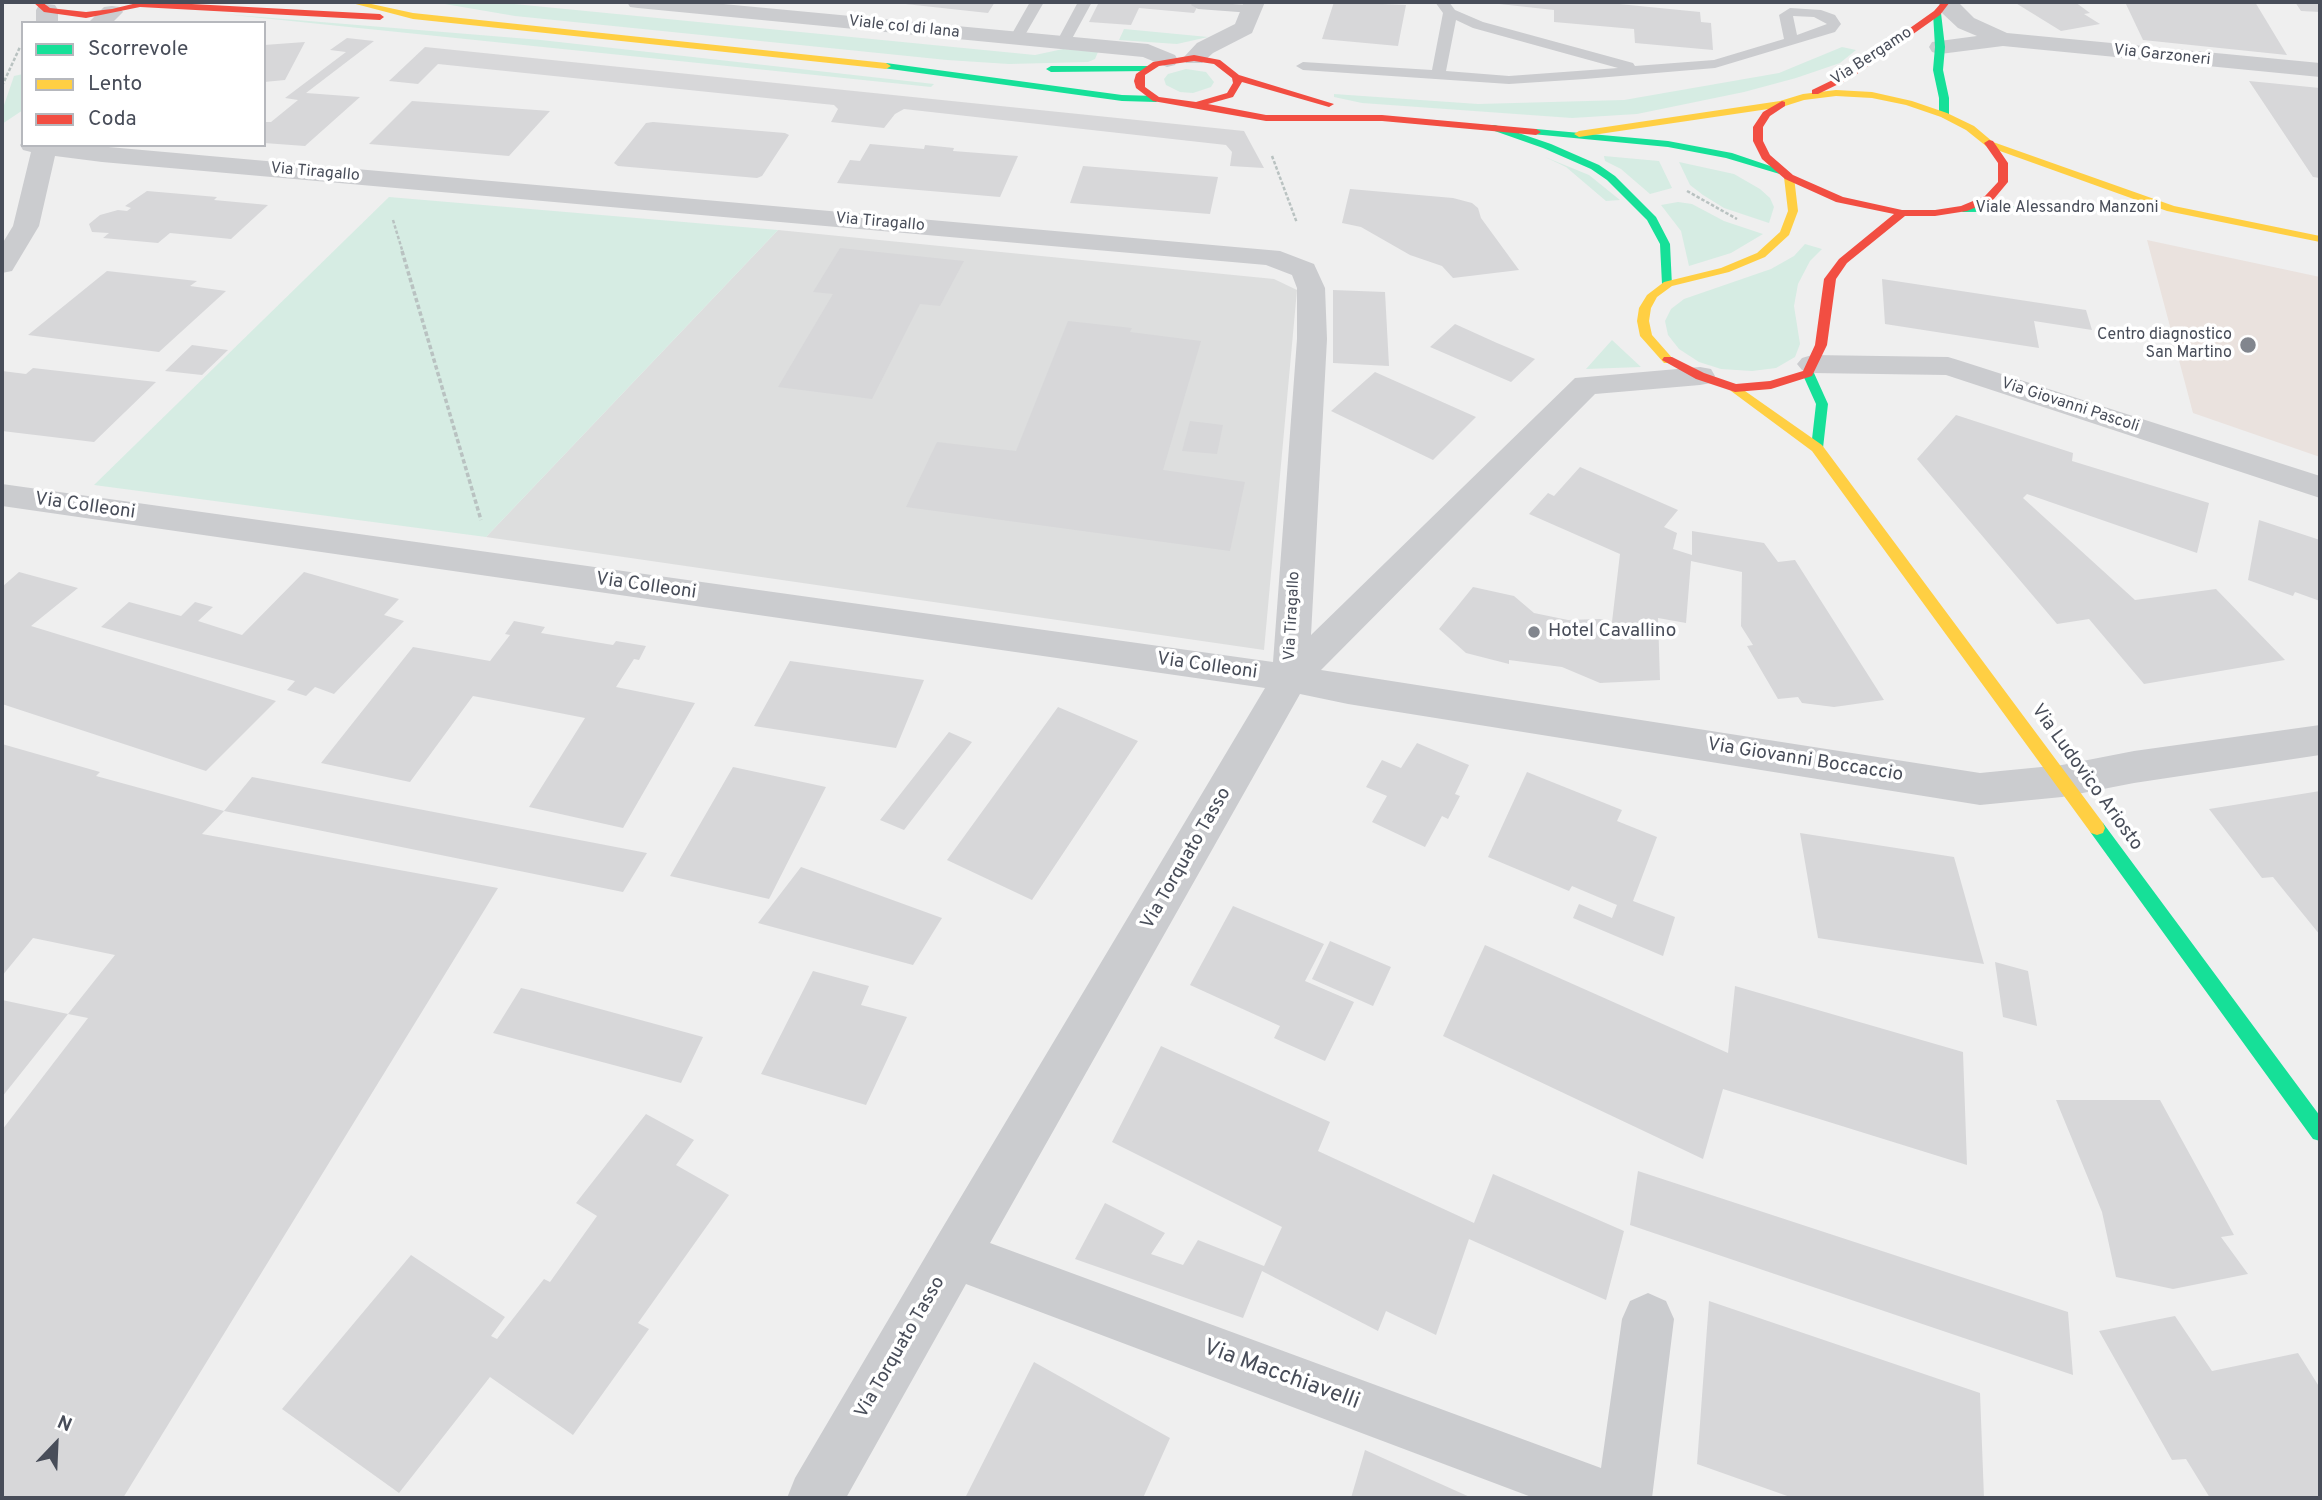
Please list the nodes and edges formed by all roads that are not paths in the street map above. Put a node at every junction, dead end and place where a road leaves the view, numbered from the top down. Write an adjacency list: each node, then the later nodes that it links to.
1 (352, 2): 11 (main road, Viale col di lana)
2 (638, 2): 13 (street, Viale col di lana)
3 (1037, 2): 13 (lane)
4 (1085, 2): 16 (lane)
5 (145, 3): 11 (main road, Viale col di lana); 12 (main road, Viale col di lana)
6 (1198, 5): 10 (lane)
7 (1944, 5): 14 (street, Via Garzoneri); 17 (main road, Via Bergamo); 26 (main road, Via Bergamo)
8 (1446, 7): 22 (lane); 25 (lane)
9 (44, 12): 12 (main road, Viale col di lana)
10 (1250, 13): 18 (street); 24 (street)
11 (413, 16): 21 (main road, Viale col di lana)
12 (105, 17)
13 (1016, 38): 16 (street, Viale col di lana)
14 (2003, 39): 17 (street, Via Garzoneri); 23 (street, Via Garzoneri)
15 (1791, 40): 22 (lane)
16 (1063, 43): 19 (street, Viale col di lana)
17 (1940, 47): 30 (main road, Via Bergamo)
18 (1194, 58): 19 (main road); 24 (main road)
19 (1157, 64): 21 (main road, Viale col di lana); 27 (main road)
20 (1303, 66): 25 (lane)
21 (918, 69): 27 (main road, Viale col di lana)
22 (1639, 69): 25 (lane)
23 (2320, 70)
24 (1235, 74): 29 (main road); 31 (main road)
25 (1438, 76)
26 (1804, 97): 28 (main road); 30 (main road, Viale Alessandro Manzoni)
27 (1156, 99): 29 (main road, Viale col di lana)
28 (1782, 104): 33 (main road); 37 (main road)
29 (1196, 105): 31 (main road, Viale col di lana)
30 (1944, 115): 34 (main road, Viale Alessandro Manzoni)
31 (1381, 118): 32 (main road)
32 (1492, 127): 33 (main road); 43 (main road)
33 (1579, 134): 37 (main road)
34 (1990, 144): 38 (main road); 39 (main road, Viale Alessandro Manzoni)
35 (45, 147): 42 (street)
36 (51, 147): 50 (street, Via Tiragallo)
37 (1786, 175): 40 (main road); 43 (main road)
38 (1963, 209): 39 (main road, Viale Alessandro Manzoni); 40 (main road)
39 (2171, 209): 41 (main road, Viale Alessandro Manzoni)
40 (1902, 213): 44 (main road)
41 (2320, 239)
42 (2, 265)
43 (1668, 284): 45 (main road, Via Torquato Tasso)
44 (1810, 369): 46 (main road, Via Torquato Tasso); 47 (main road); 48 (street, Via Giovanni Pascoli)
45 (1700, 376): 46 (main road, Via Torquato Tasso); 50 (street, Via Torquato Tasso)
46 (1734, 388): 47 (main road, Via Ludovico Ariosto)
47 (1817, 448): 52 (main road, Via Ludovico Ariosto)
48 (2320, 487)
49 (2, 495): 50 (street, Via Colleoni)
50 (1290, 678): 52 (street, Via Giovanni Boccaccio); 54 (street, Via Torquato Tasso)
51 (2320, 740): 52 (street, Via Giovanni Boccaccio)
52 (2062, 781): 53 (main road, Via Ludovico Ariosto)
53 (2320, 1132)
54 (955, 1255): 56 (street, Via Torquato Tasso); 57 (street, Via Macchiavelli)
55 (1648, 1319): 58 (street)
56 (815, 1498)
57 (1607, 1498)
58 (1624, 1498)

